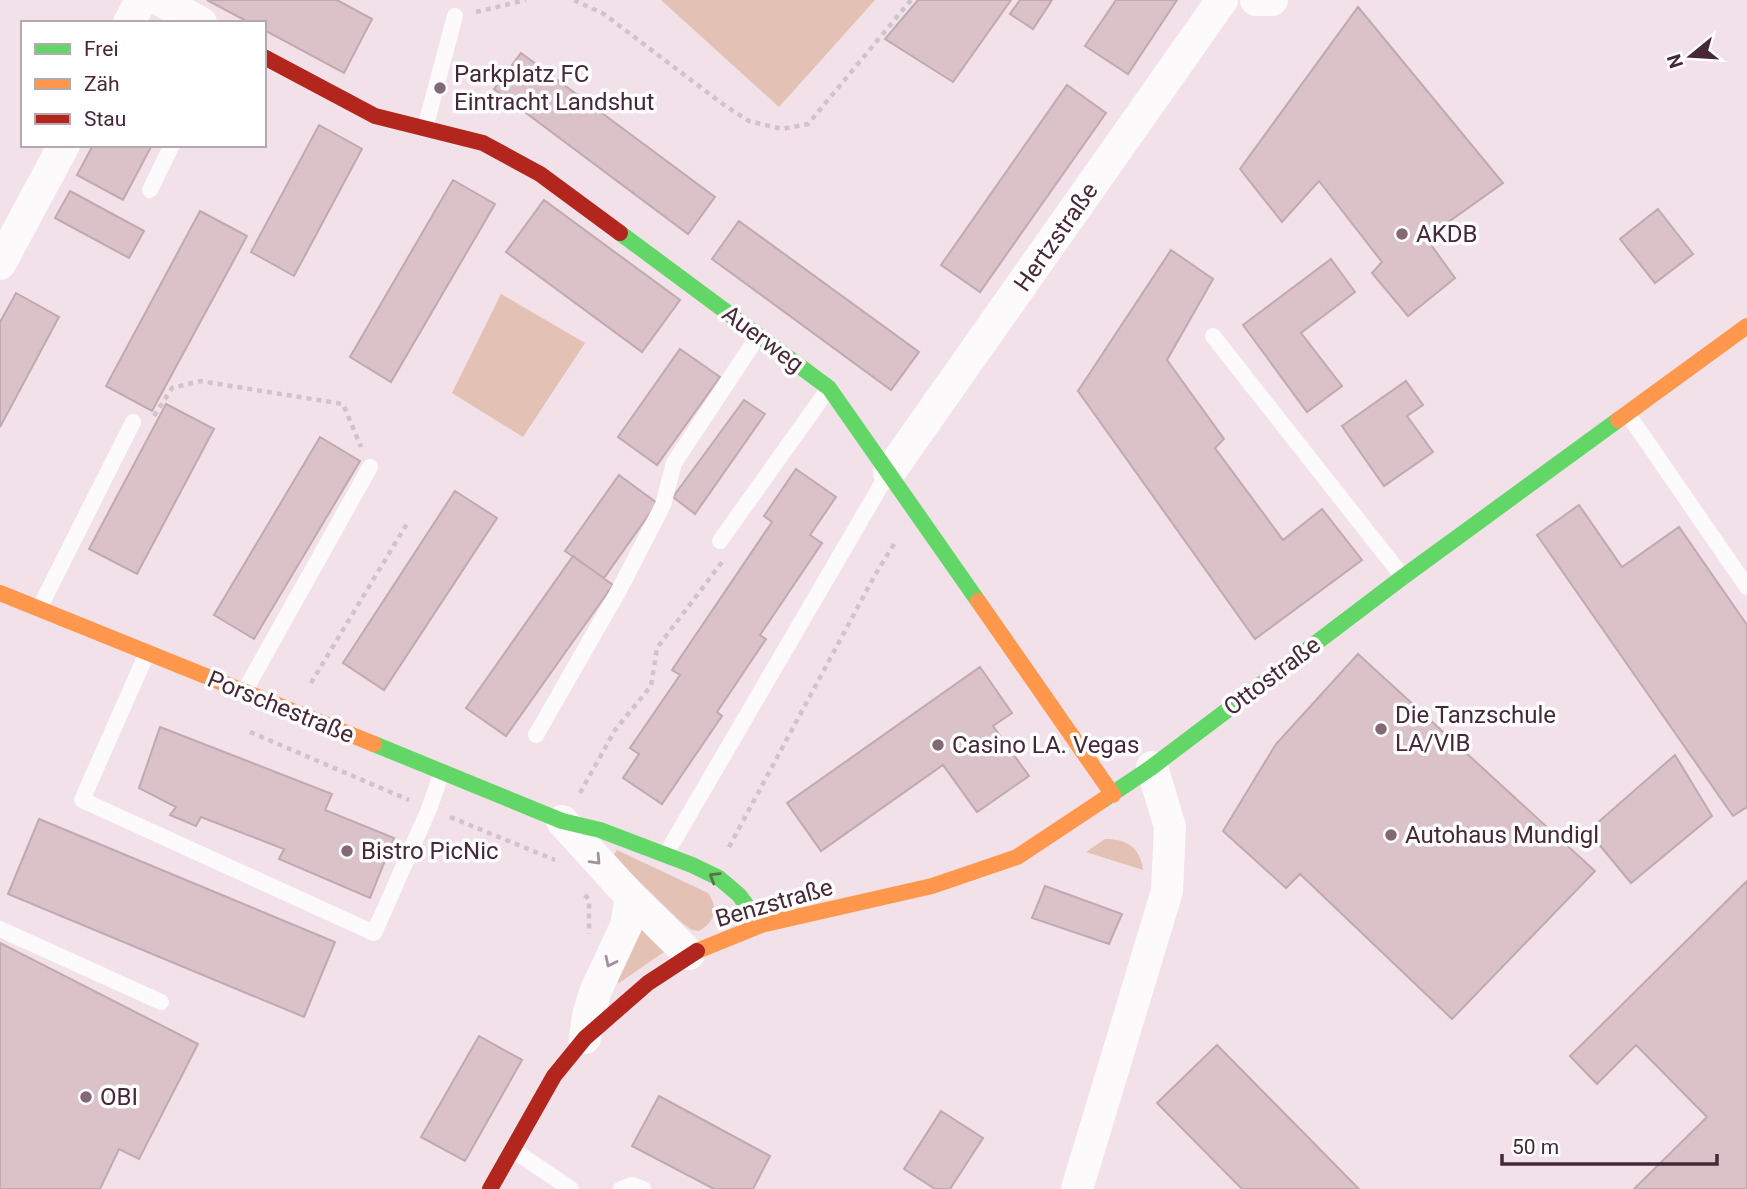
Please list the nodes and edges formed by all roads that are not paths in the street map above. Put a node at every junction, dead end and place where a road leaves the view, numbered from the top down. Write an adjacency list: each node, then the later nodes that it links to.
1 (141, 0): 7 (street)
2 (160, 0): 8 (street)
3 (1222, 0): 22 (street, Hertzstraße)
4 (1256, 0): 5 (street)
5 (1272, 0)
6 (455, 16): 10 (lane)
7 (130, 21)
8 (197, 21)
9 (266, 58): 10 (street, Auerweg)
10 (425, 128): 16 (street, Auerweg)
11 (63, 147): 14 (street)
12 (171, 147): 13 (lane)
13 (150, 190)
14 (0, 264)
15 (1747, 326): 19 (street, Ottostraße)
16 (758, 336): 18 (street, Auerweg); 30 (lane)
17 (1213, 336): 24 (lane)
18 (829, 388): 22 (street, Auerweg); 23 (lane)
19 (1627, 413): 24 (street, Ottostraße); 25 (lane)
20 (133, 422): 27 (lane)
21 (370, 467): 29 (lane)
22 (888, 473): 33 (street, Auerweg); 35 (lane)
23 (720, 541)
24 (1404, 577): 31 (street, Ottostraße)
25 (1747, 587)
26 (0, 593): 27 (street, Porschestraße)
27 (39, 609): 28 (street, Porschestraße)
28 (147, 653): 29 (street, Porschestraße); 32 (lane)
29 (244, 692): 32 (street, Porschestraße)
30 (536, 735)
31 (1152, 767): 33 (street, Benzstraße); 47 (street)
32 (442, 772): 34 (street, Porschestraße)
33 (1113, 795): 37 (street, Benzstraße)
34 (562, 821): 35 (street, Porschestraße); 36 (street, Porschestraße, one-way to 36)
35 (665, 855): 37 (street, Porschestraße, one-way to 35)
36 (631, 897): 39 (street, Porschestraße); 41 (street, one-way to 41)
37 (761, 925): 39 (street, Benzstraße)
38 (0, 929): 40 (lane)
39 (689, 954): 41 (street, Benzstraße)
40 (161, 1002)
41 (585, 1038): 42 (street, Benzstraße)
42 (513, 1150): 43 (street, Benzstraße); 44 (lane)
43 (490, 1189)
44 (571, 1189)
45 (621, 1189): 46 (lane)
46 (643, 1189)
47 (1077, 1189)

